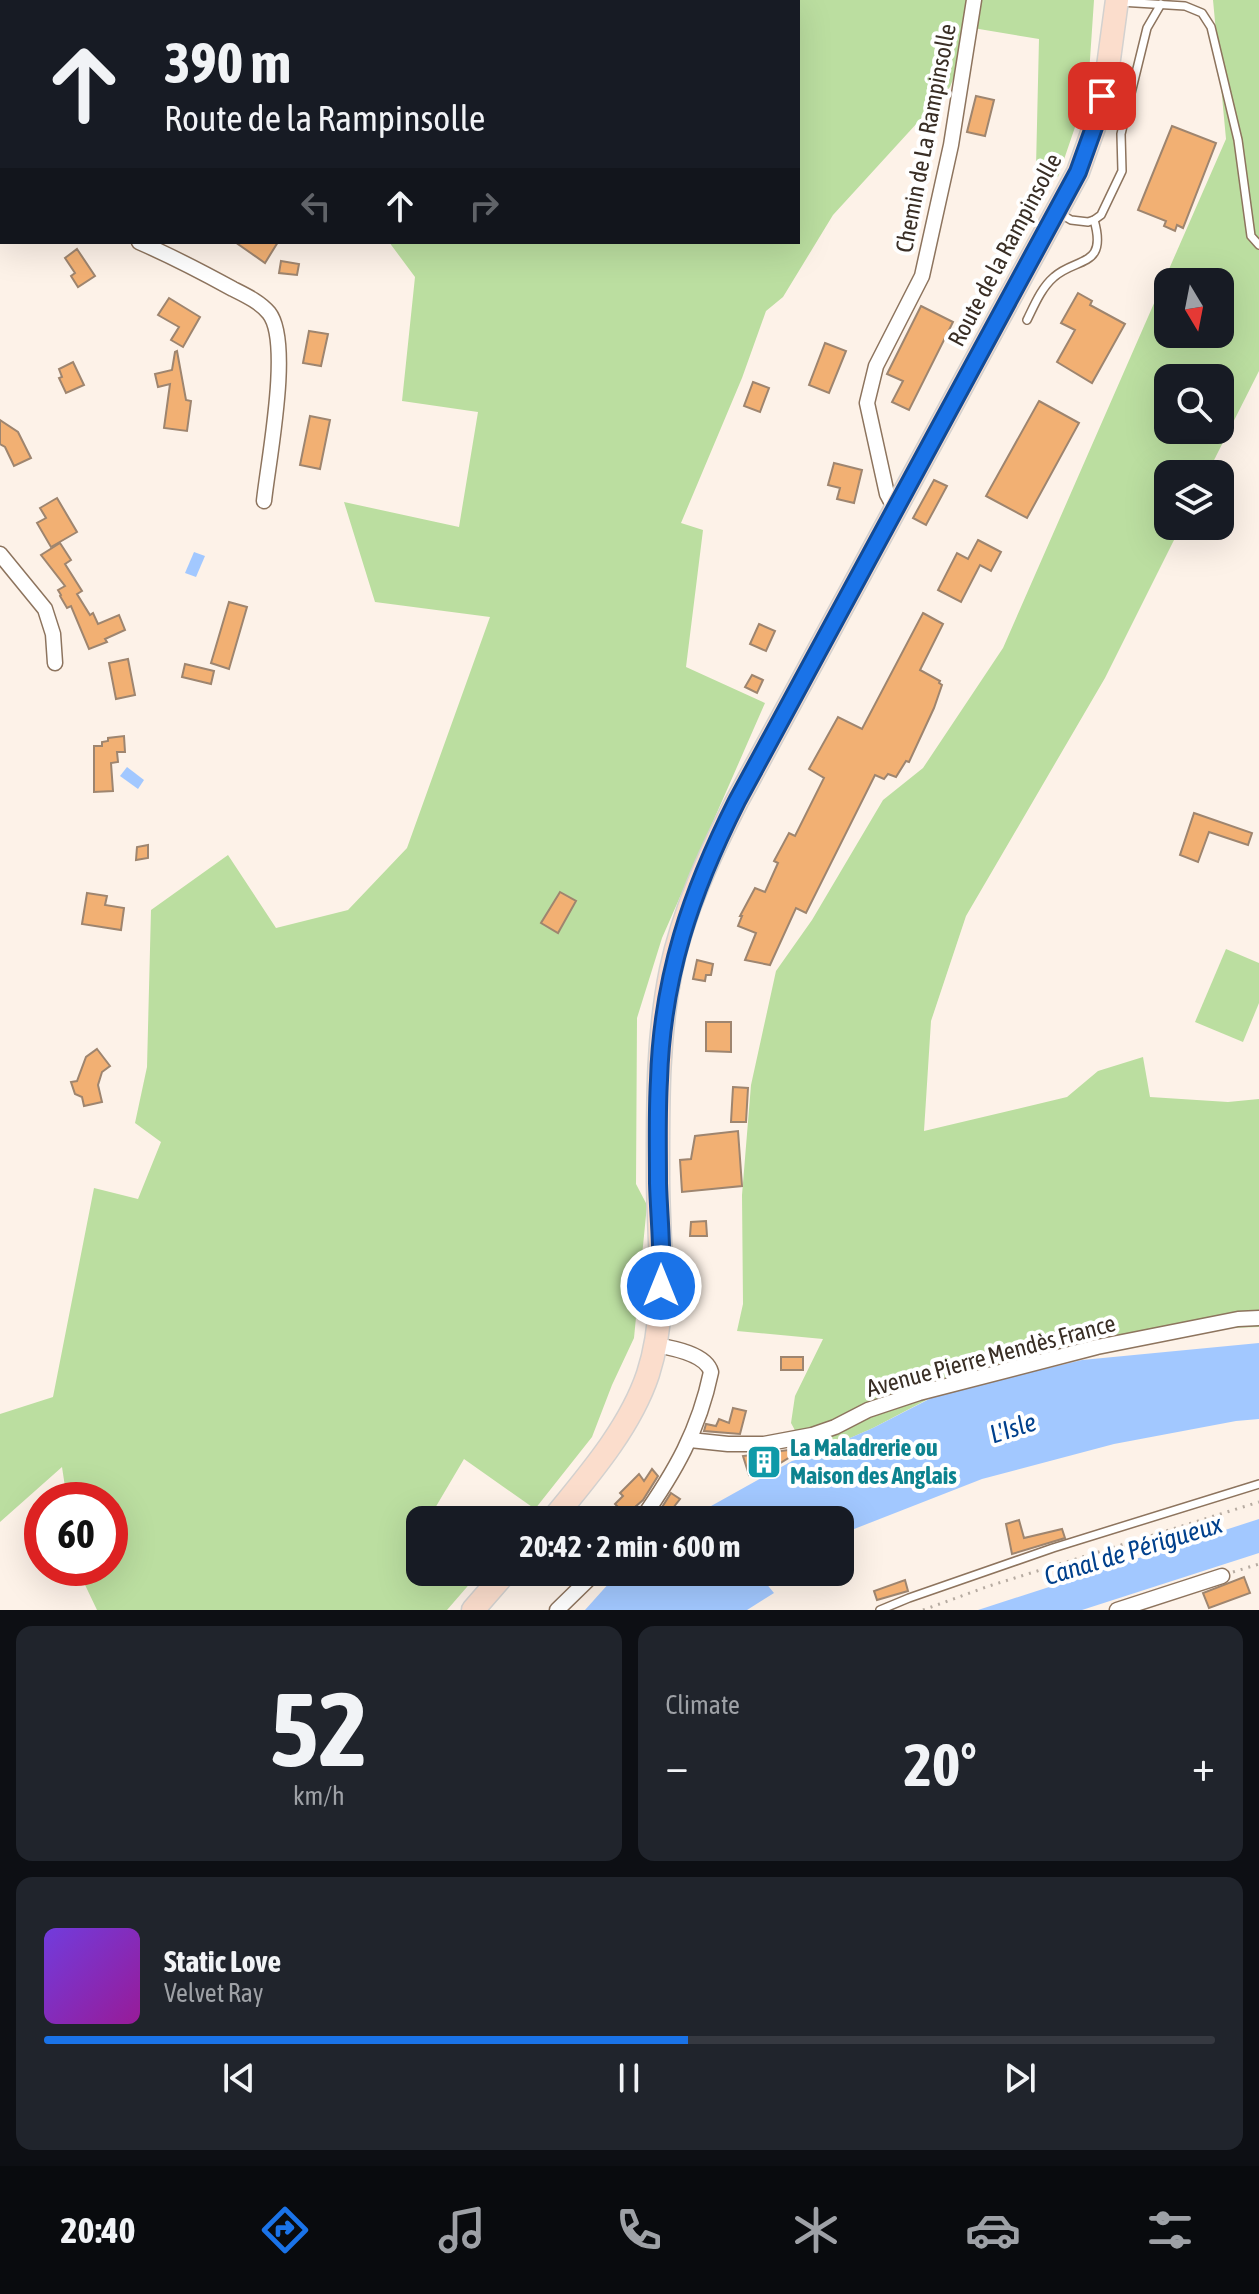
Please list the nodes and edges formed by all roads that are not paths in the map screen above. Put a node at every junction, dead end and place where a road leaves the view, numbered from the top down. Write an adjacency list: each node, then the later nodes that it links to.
1 (974, 0): 10 (street, Chemin de La Rampinsolle)
2 (1117, 1): 3 (lane); 4 (main road, Route de la Rampinsolle)
3 (1161, 4): 5 (lane); 7 (lane)
4 (1057, 212): 5 (lane); 10 (main road, Route de la Rampinsolle)
5 (1094, 220): 8 (lane)
6 (143, 244): 9 (street)
7 (1259, 245)
8 (1027, 320)
9 (264, 501)
10 (895, 509): 14 (main road, Route de la Rampinsolle)
11 (0, 554): 12 (street)
12 (55, 663)
13 (1259, 1318): 15 (street, Avenue Pierre Mendès France)
14 (656, 1345): 15 (street); 17 (main road, Route de la Rampinsolle)
15 (690, 1440): 18 (street)
16 (1259, 1484): 24 (lane)
17 (564, 1506)
18 (650, 1506)
19 (1222, 1576): 25 (street)
20 (494, 1586): 22 (main road)
21 (582, 1586): 23 (street)
22 (473, 1610)
23 (557, 1610)
24 (880, 1610)
25 (1117, 1610)

